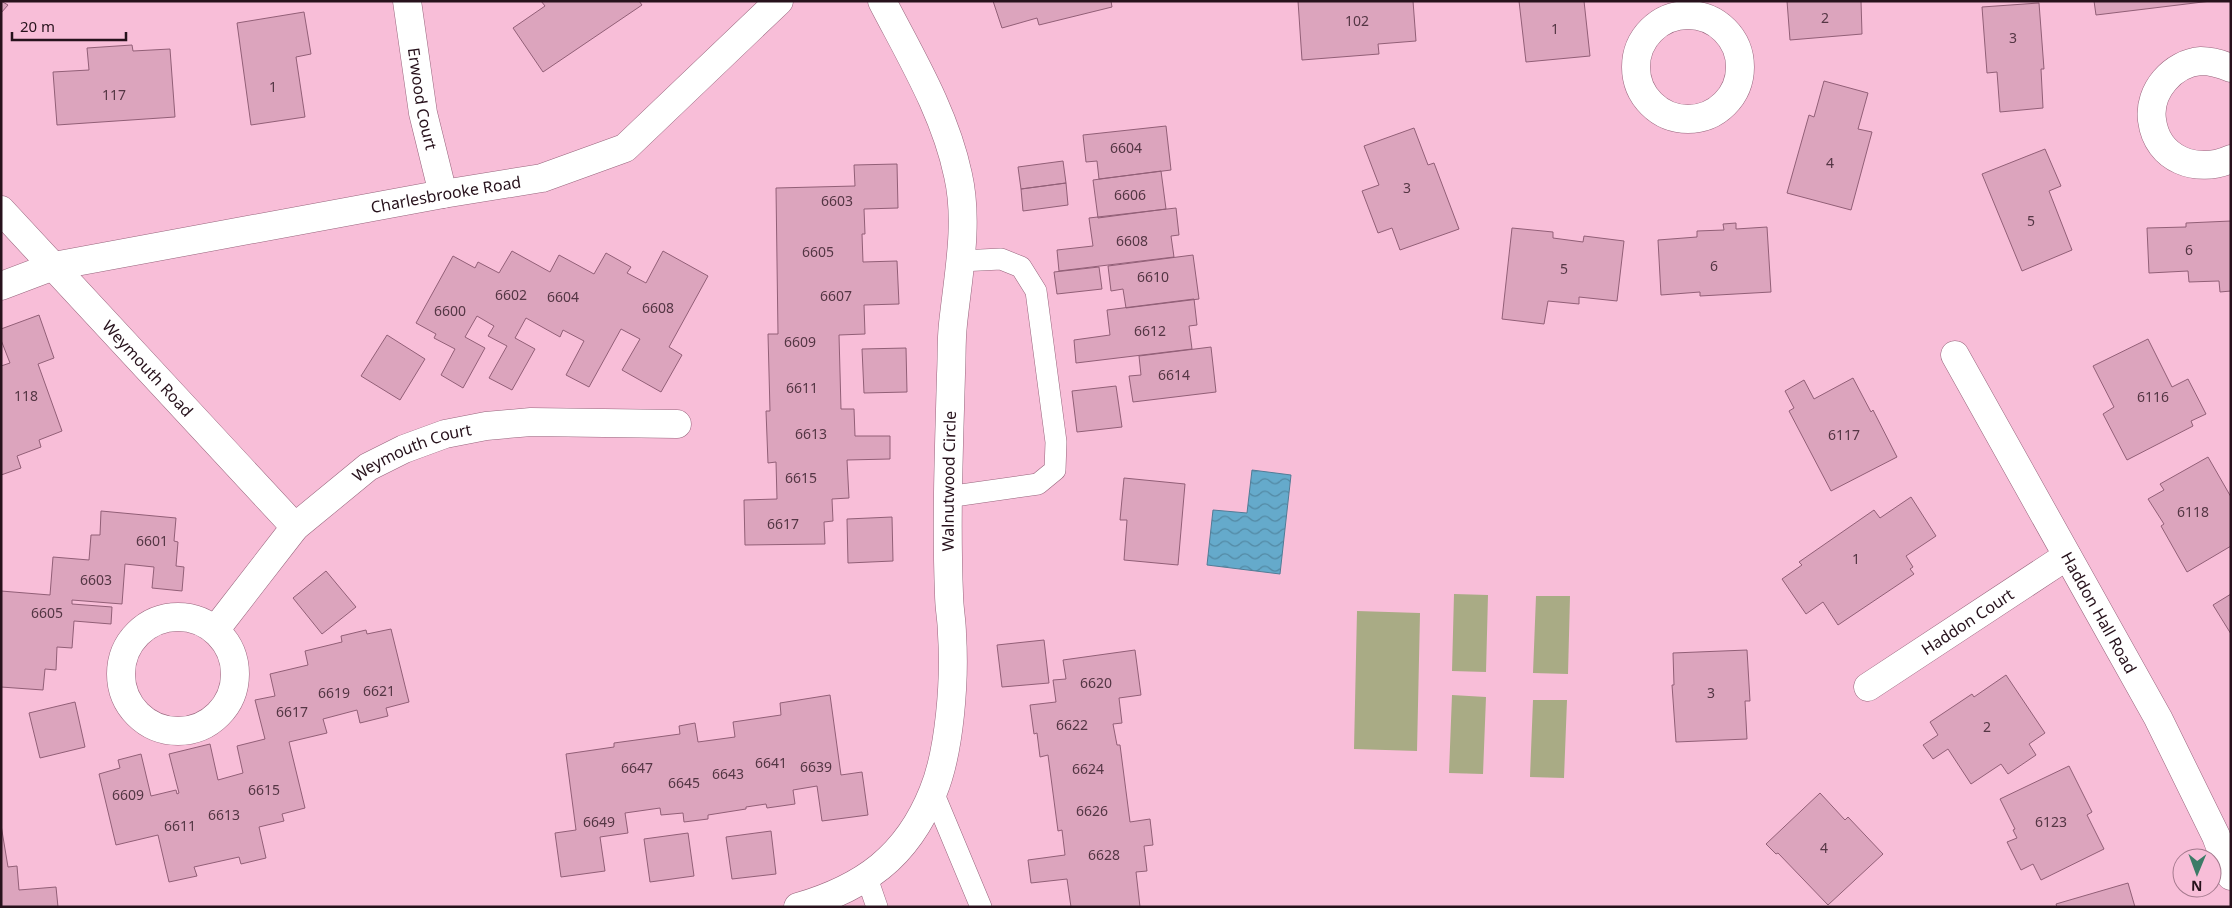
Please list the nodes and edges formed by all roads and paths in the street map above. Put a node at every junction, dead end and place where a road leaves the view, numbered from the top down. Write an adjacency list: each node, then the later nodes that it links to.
1 (406, 1): 6 (street, Erwood Court)
2 (779, 1): 6 (street, Charlesbrooke Road)
3 (882, 1): 8 (street, Walnutwood Circle)
4 (2231, 68): 5 (street)
5 (2231, 159)
6 (443, 194): 9 (street, Charlesbrooke Road)
7 (1, 210): 9 (street, Weymouth Road)
8 (960, 261): 13 (street, Walnutwood Circle); 13 (lane)
9 (54, 266): 10 (street); 14 (street, Weymouth Road)
10 (1, 286)
11 (1955, 355): 15 (street, Haddon Hall Road)
12 (677, 424): 14 (street, Weymouth Court)
13 (947, 497): 18 (street, Walnutwood Circle)
14 (295, 527): 16 (street, Weymouth Court)
15 (2066, 556): 17 (street, Haddon Court); 19 (street, Haddon Hall Road)
16 (216, 629): 16 (street)
17 (1868, 687)
18 (933, 792): 20 (street, Walnutwood Circle); 23 (lane)
19 (2231, 876)
20 (866, 878): 21 (street, Walnutwood Circle); 22 (lane)
21 (798, 907)
22 (877, 907)
23 (981, 907)

